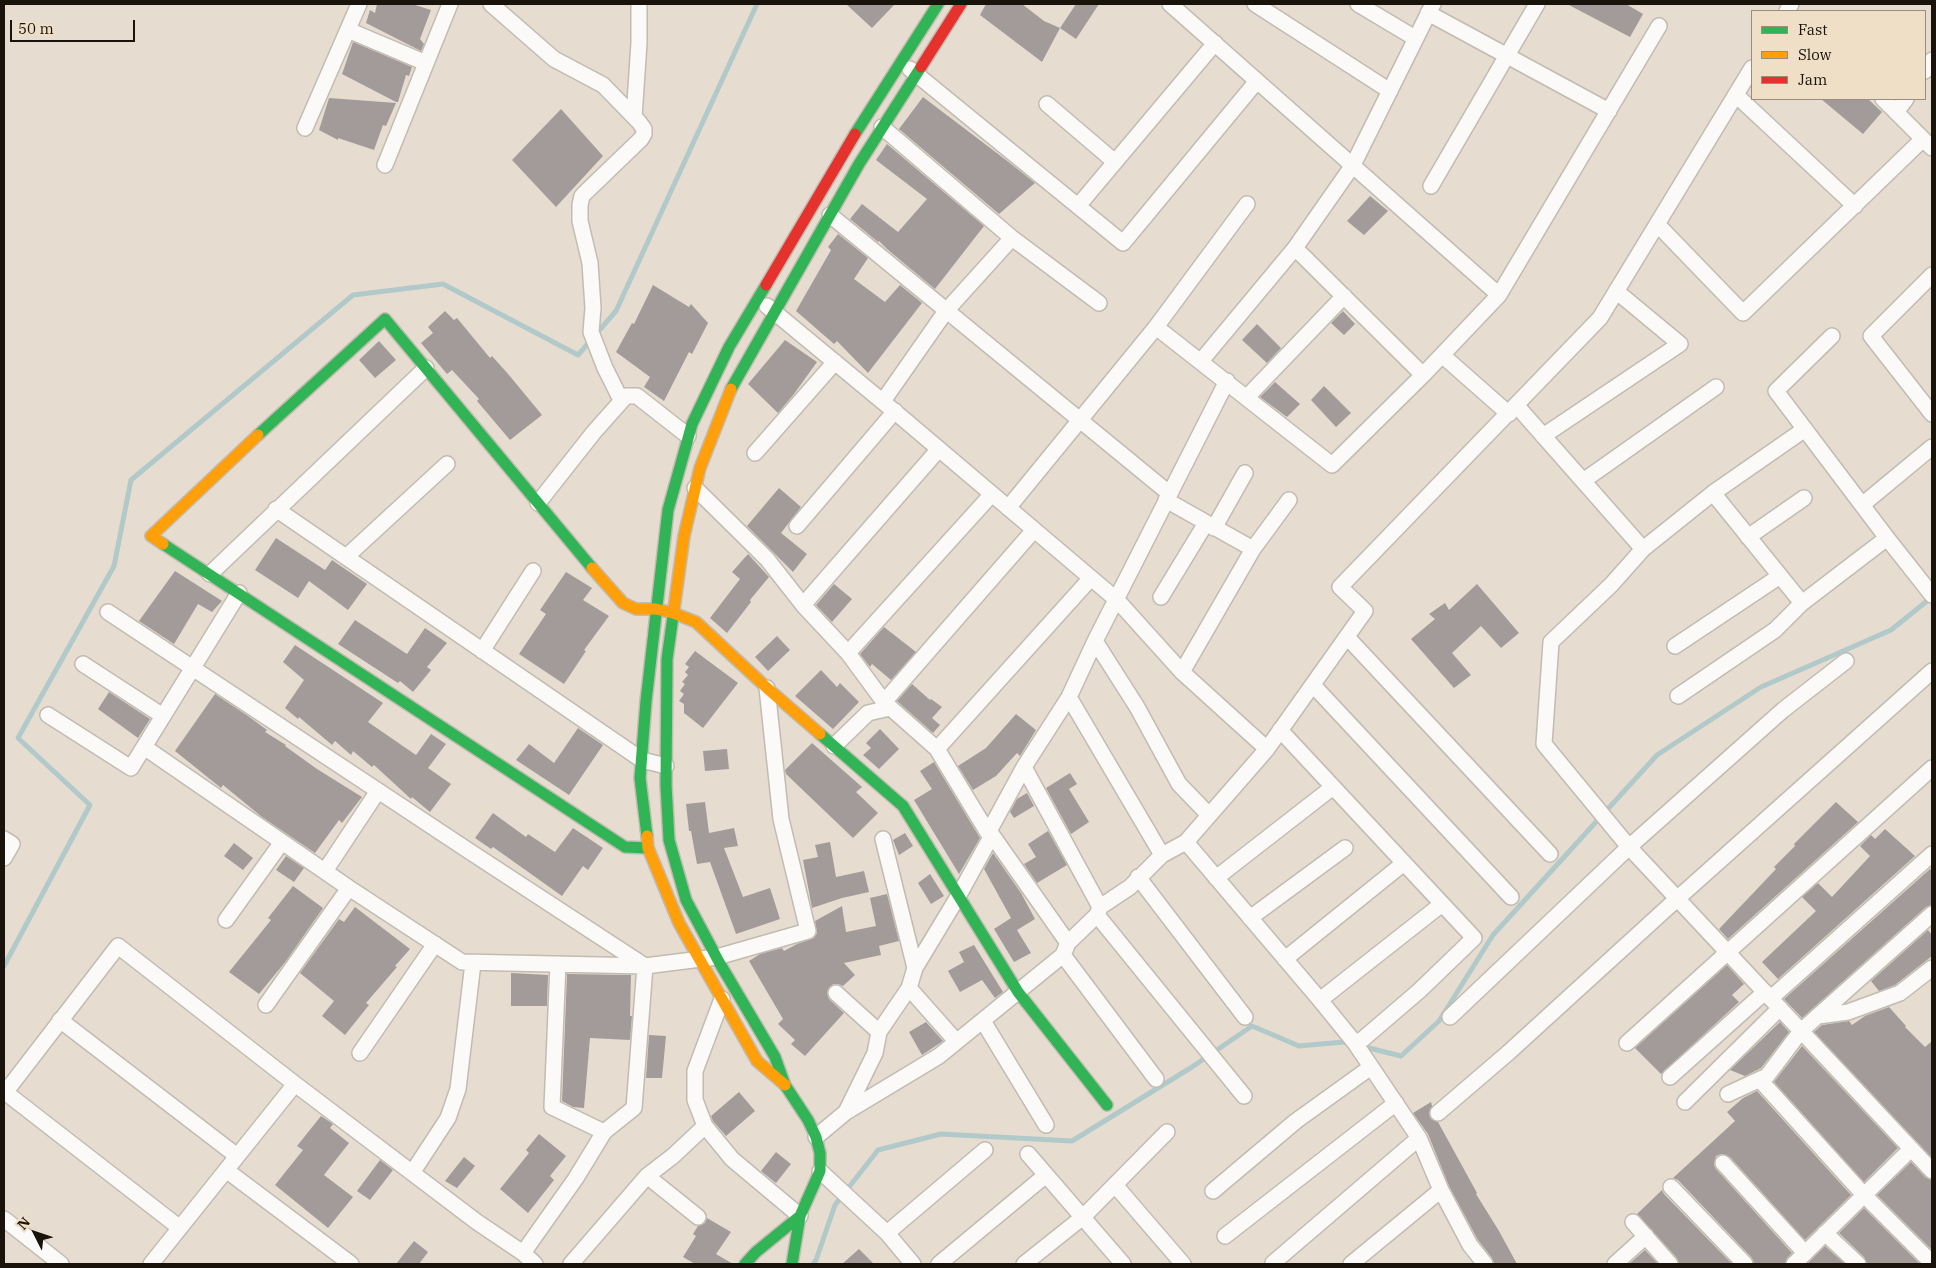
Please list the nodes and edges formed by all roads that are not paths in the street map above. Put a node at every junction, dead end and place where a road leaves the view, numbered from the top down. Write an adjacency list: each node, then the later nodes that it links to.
1 (359, 4): 13 (street)
2 (450, 4): 18 (street)
3 (492, 4): 29 (street)
4 (639, 4): 29 (street)
5 (938, 4): 17 (street)
6 (961, 4): 20 (street)
7 (1170, 4): 15 (street)
8 (1358, 4): 14 (street)
9 (1536, 4): 16 (street)
10 (1265, 6): 22 (street)
11 (1430, 8): 14 (street); 16 (street)
12 (1659, 26): 27 (street)
13 (348, 30): 18 (street); 31 (street)
14 (1415, 38): 22 (street)
15 (1215, 43): 21 (street); 33 (street)
16 (1507, 56): 27 (street); 36 (street)
17 (901, 62): 20 (street); 48 (street)
18 (426, 63): 34 (street)
19 (1751, 70): 23 (street)
20 (916, 74): 30 (street); 38 (street)
21 (1258, 81): 35 (street); 38 (street)
22 (1390, 91): 35 (street)
23 (1736, 95): 39 (street); 41 (street)
24 (1884, 100): 28 (street)
25 (1905, 100): 28 (street)
26 (1048, 104): 33 (street)
27 (1609, 111): 46 (street)
28 (1896, 112): 32 (street)
29 (634, 117): 62 (street)
30 (882, 127): 40 (street); 42 (street)
31 (305, 128)
32 (1928, 144): 39 (street)
33 (1115, 162): 38 (street)
34 (385, 164)
35 (1353, 165): 43 (street); 46 (street)
36 (1431, 186)
37 (1246, 204): 52 (street)
38 (1078, 206)
39 (1855, 206): 41 (street)
40 (830, 215): 50 (street); 51 (street)
41 (1657, 224): 45 (street)
42 (1012, 238): 49 (street); 50 (street)
43 (1295, 248): 47 (street); 55 (street)
44 (1932, 276): 66 (street)
45 (1616, 291): 64 (street); 70 (street)
46 (1499, 295): 54 (street)
47 (1344, 296): 58 (street); 61 (street)
48 (758, 298): 51 (street); 69 (street)
49 (1099, 303)
50 (946, 311): 63 (street); 67 (street)
51 (774, 312): 56 (street); 77 (street)
52 (1156, 327): 55 (street); 67 (street)
53 (1832, 336): 68 (street)
54 (1442, 355): 58 (street); 64 (street)
55 (1201, 361): 59 (street)
56 (835, 362): 63 (street); 73 (street)
57 (426, 368): 83 (street); 86 (street); 96 (street)
58 (1423, 375): 61 (street)
59 (1227, 381): 61 (street); 80 (street)
60 (1716, 387): 76 (street)
61 (1246, 397)
62 (621, 400): 69 (street); 83 (street)
63 (883, 401): 65 (street)
64 (1513, 410): 70 (street); 108 (street)
65 (894, 411): 72 (street); 87 (street)
66 (1932, 414)
67 (1079, 421): 80 (street); 85 (street)
68 (1805, 429): 78 (street); 84 (street)
69 (688, 436): 105 (street)
70 (1543, 436): 76 (street)
71 (1932, 447): 84 (street)
72 (939, 449): 79 (street); 104 (street)
73 (755, 454)
74 (447, 464): 94 (street)
75 (1245, 473): 88 (street)
76 (1583, 481): 93 (street)
77 (695, 488): 104 (street); 107 (street)
78 (1713, 493): 90 (street); 93 (street)
79 (992, 494): 85 (street); 112 (street)
80 (1168, 497): 88 (street); 102 (street)
81 (1804, 498): 90 (street)
82 (1289, 500): 92 (street)
83 (538, 503): 105 (street)
84 (1862, 505): 91 (street)
85 (1008, 508): 89 (street)
86 (276, 510): 94 (street); 96 (street)
87 (797, 526)
88 (1210, 526): 92 (street); 101 (street)
89 (1034, 530): 98 (street); 122 (street)
90 (1748, 537): 97 (street)
91 (1887, 538): 99 (street); 103 (street)
92 (1253, 549): 117 (street)
93 (1643, 549): 142 (street)
94 (346, 558): 111 (street)
95 (533, 571): 111 (street)
96 (210, 574): 100 (street)
97 (1780, 576): 103 (street); 110 (street)
98 (1091, 578): 102 (street); 128 (street)
99 (1928, 584)
100 (239, 593): 115 (street); 143 (street)
101 (1161, 597)
102 (1117, 600): 109 (street); 117 (street)
103 (1802, 603): 120 (street)
104 (803, 605): 112 (street)
105 (656, 609): 107 (street); 130 (street)
106 (108, 612): 115 (street)
107 (673, 613): 119 (street); 131 (street)
108 (1347, 637): 118 (street); 145 (street)
109 (1095, 641): 121 (street); 136 (street)
110 (1675, 646)
111 (482, 651): 130 (street)
112 (848, 653): 122 (street)
113 (1846, 661): 142 (street)
114 (83, 664): 124 (street)
115 (193, 668): 124 (street); 135 (street)
116 (1932, 670): 156 (street)
117 (1182, 672): 129 (street)
118 (1313, 685): 125 (street); 155 (street)
119 (768, 688): 127 (street); 165 (street)
120 (1678, 696)
121 (1069, 697): 132 (street); 147 (street)
122 (884, 702): 127 (street); 128 (street)
123 (48, 715): 126 (street)
124 (164, 716): 126 (street)
125 (1280, 730): 129 (street); 134 (street)
126 (144, 746): 140 (street)
127 (834, 746): 154 (street)
128 (937, 749): 137 (street)
129 (1267, 749): 136 (street)
130 (642, 760): 131 (street); 143 (street)
131 (666, 766): 165 (street)
132 (1024, 766): 137 (street); 158 (street)
133 (1932, 768): 164 (street)
134 (1332, 787): 149 (street); 152 (street)
135 (378, 791): 150 (street); 170 (street)
136 (1209, 815): 141 (street)
137 (990, 834): 154 (street); 163 (street)
138 (4, 839): 148 (street)
139 (883, 839): 171 (street)
140 (282, 842): 150 (street); 161 (street)
141 (1186, 842): 147 (street); 152 (street)
142 (1629, 847): 156 (street); 182 (street)
143 (648, 848): 166 (street)
144 (1346, 848): 160 (street)
145 (1550, 854)
146 (1932, 854): 177 (street)
147 (1162, 855): 151 (street)
148 (4, 858)
149 (1404, 863): 157 (street); 167 (street)
150 (325, 871): 153 (street)
151 (1138, 877): 158 (street); 181 (street)
152 (1216, 878): 160 (street)
153 (349, 888): 162 (street); 179 (street)
154 (960, 895): 171 (street); 174 (street)
155 (1511, 897)
156 (1678, 898): 164 (street); 204 (street)
157 (1442, 904): 178 (street); 189 (street)
158 (1099, 911): 163 (street); 199 (street)
159 (1932, 914): 180 (street)
160 (1250, 918): 167 (street)
161 (226, 920)
162 (435, 944): 168 (street); 190 (street)
163 (1065, 949): 174 (street); 193 (street)
164 (1727, 951): 177 (street); 188 (street)
165 (717, 957): 166 (street); 196 (street)
166 (699, 959): 170 (street); 176 (street)
167 (1285, 959): 178 (street)
168 (473, 962): 169 (street); 219 (street)
169 (558, 964): 170 (street); 207 (street)
170 (645, 966): 207 (street)
171 (916, 968): 173 (street)
172 (1932, 968): 180 (street)
173 (909, 988): 186 (street); 187 (street)
174 (1018, 992): 184 (street); 202 (street)
175 (836, 993): 186 (street)
176 (722, 999): 196 (street); 206 (street)
177 (1772, 999): 185 (street); 192 (street); 200 (street)
178 (1320, 1000): 189 (street)
179 (266, 1005)
180 (1818, 1016): 185 (street)
181 (1245, 1017)
182 (1450, 1017)
183 (60, 1020): 195 (street); 197 (street); 214 (street)
184 (983, 1021): 187 (street); 205 (street)
185 (1801, 1031): 194 (street); 211 (street)
186 (879, 1032): 203 (street)
187 (956, 1041): 203 (street)
188 (1627, 1043)
189 (1357, 1047): 191 (street)
190 (360, 1054)
191 (1371, 1067): 201 (street); 225 (street)
192 (1670, 1076)
193 (1156, 1079)
194 (1760, 1080): 198 (street); 226 (street)
195 (295, 1084): 214 (street); 219 (street)
196 (785, 1085): 209 (street)
197 (4, 1093): 232 (street)
198 (1728, 1094)
199 (1244, 1096)
200 (1685, 1102)
201 (1396, 1103): 210 (street); 235 (street)
202 (1107, 1105)
203 (846, 1112): 209 (street)
204 (1438, 1113)
205 (1046, 1125)
206 (705, 1126): 221 (street); 227 (street)
207 (604, 1132): 237 (street)
208 (1167, 1132): 222 (street)
209 (816, 1137): 218 (street)
210 (1419, 1138): 224 (street); 241 (street)
211 (1911, 1149): 215 (street); 226 (street)
212 (985, 1150): 233 (street)
213 (1028, 1154): 220 (street)
214 (237, 1156): 217 (street)
215 (1929, 1161)
216 (1723, 1163): 238 (street)
217 (226, 1170): 232 (street); 239 (street)
218 (820, 1171): 227 (street); 233 (street)
219 (412, 1173): 237 (street)
220 (1046, 1174): 229 (street); 250 (street)
221 (647, 1176): 228 (street); 246 (street)
222 (1115, 1185): 229 (street); 252 (street)
223 (1671, 1187): 257 (street)
224 (1441, 1190): 253 (street); 254 (street)
225 (1213, 1191)
226 (1864, 1195): 234 (street); 242 (street)
227 (800, 1216): 247 (street); 248 (street)
228 (698, 1217)
229 (1083, 1217): 240 (street); 251 (street)
230 (4, 1219): 243 (street)
231 (1633, 1222): 236 (street)
232 (180, 1228): 244 (street)
233 (887, 1233): 249 (street)
234 (1825, 1233): 238 (street); 259 (street)
235 (1226, 1236)
236 (1646, 1236): 255 (street); 256 (street)
237 (523, 1253): 245 (street)
238 (1805, 1253): 258 (street)
239 (344, 1262)
240 (1119, 1263)
241 (1273, 1263)
242 (1932, 1263)
243 (61, 1264)
244 (151, 1264)
245 (535, 1264)
246 (571, 1264)
247 (745, 1264)
248 (792, 1264)
249 (913, 1264)
250 (939, 1264)
251 (1024, 1264)
252 (1183, 1264)
253 (1351, 1264)
254 (1485, 1264)
255 (1615, 1264)
256 (1670, 1264)
257 (1745, 1264)
258 (1794, 1264)
259 (1858, 1264)

